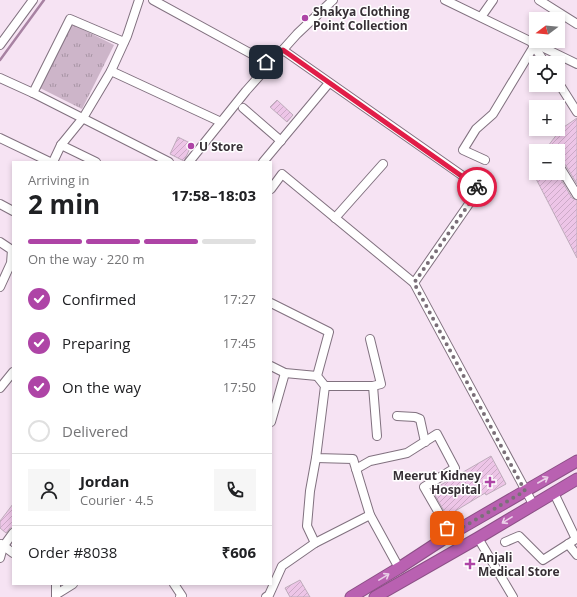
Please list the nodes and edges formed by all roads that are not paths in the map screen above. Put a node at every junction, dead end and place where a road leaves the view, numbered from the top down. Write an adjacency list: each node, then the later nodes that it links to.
1 (33, 0): 13 (street)
2 (139, 0): 11 (street)
3 (153, 0): 17 (street)
4 (445, 0): 8 (street)
5 (492, 0): 9 (street)
6 (539, 0): 10 (street)
7 (329, 1): 16 (street)
8 (460, 3): 9 (street)
9 (481, 17): 12 (street)
10 (577, 24)
11 (124, 42): 19 (street); 23 (street)
12 (529, 42)
13 (0, 45)
14 (531, 48): 31 (street)
15 (542, 48): 18 (street)
16 (283, 50): 17 (street); 21 (street)
17 (270, 64): 27 (street)
18 (577, 64)
19 (110, 70): 26 (street); 27 (street)
20 (0, 78): 23 (street)
21 (329, 83): 29 (street); 46 (street)
22 (564, 92): 25 (street)
23 (33, 93): 26 (street)
24 (243, 108): 29 (street)
25 (577, 112)
26 (83, 118): 30 (street); 35 (street)
27 (221, 122): 36 (street)
28 (0, 138): 32 (street)
29 (281, 141): 37 (street)
30 (61, 145): 33 (street); 34 (street)
31 (485, 160)
32 (48, 161)
33 (53, 161)
34 (94, 161)
35 (168, 161)
36 (190, 161)
37 (264, 161)
38 (383, 164): 44 (street)
39 (565, 175): 41 (street)
40 (272, 188): 44 (street)
41 (577, 195)
42 (0, 204): 43 (street)
43 (12, 210)
44 (335, 218): 46 (street)
45 (0, 242): 47 (street)
46 (414, 283): 66 (street)
47 (0, 287)
48 (272, 304): 53 (street)
49 (370, 339): 56 (street)
50 (272, 366): 52 (street)
51 (12, 373): 54 (street)
52 (285, 373): 53 (street); 59 (street)
53 (317, 376): 55 (street)
54 (3, 379): 57 (street)
55 (325, 386): 56 (street); 62 (street)
56 (373, 386): 60 (street)
57 (0, 388)
58 (397, 416): 61 (street)
59 (272, 418)
60 (377, 436)
61 (425, 442): 64 (street); 71 (street)
62 (316, 458): 64 (street); 75 (street)
63 (577, 461): 66 (highway, one-way to 63)
64 (356, 469): 69 (street)
65 (577, 478): 67 (highway)
66 (525, 491): 68 (street); 71 (highway)
67 (554, 492): 68 (highway); 73 (street)
68 (533, 504): 72 (highway, one-way to 72)
69 (370, 515): 75 (street); 81 (street)
70 (12, 534): 77 (street)
71 (451, 534): 81 (highway)
72 (478, 538): 88 (highway); 89 (street)
73 (576, 540): 76 (street)
74 (505, 542): 76 (street)
75 (315, 543): 86 (street)
76 (568, 544): 79 (street)
77 (2, 545): 78 (street); 80 (street)
78 (12, 552)
79 (577, 555)
80 (0, 558)
81 (399, 568): 87 (highway, one-way to 81)
82 (71, 585): 84 (street)
83 (175, 585): 85 (street)
84 (56, 595)
85 (180, 597)
86 (266, 597)
87 (351, 597)
88 (374, 597)
89 (512, 597)

